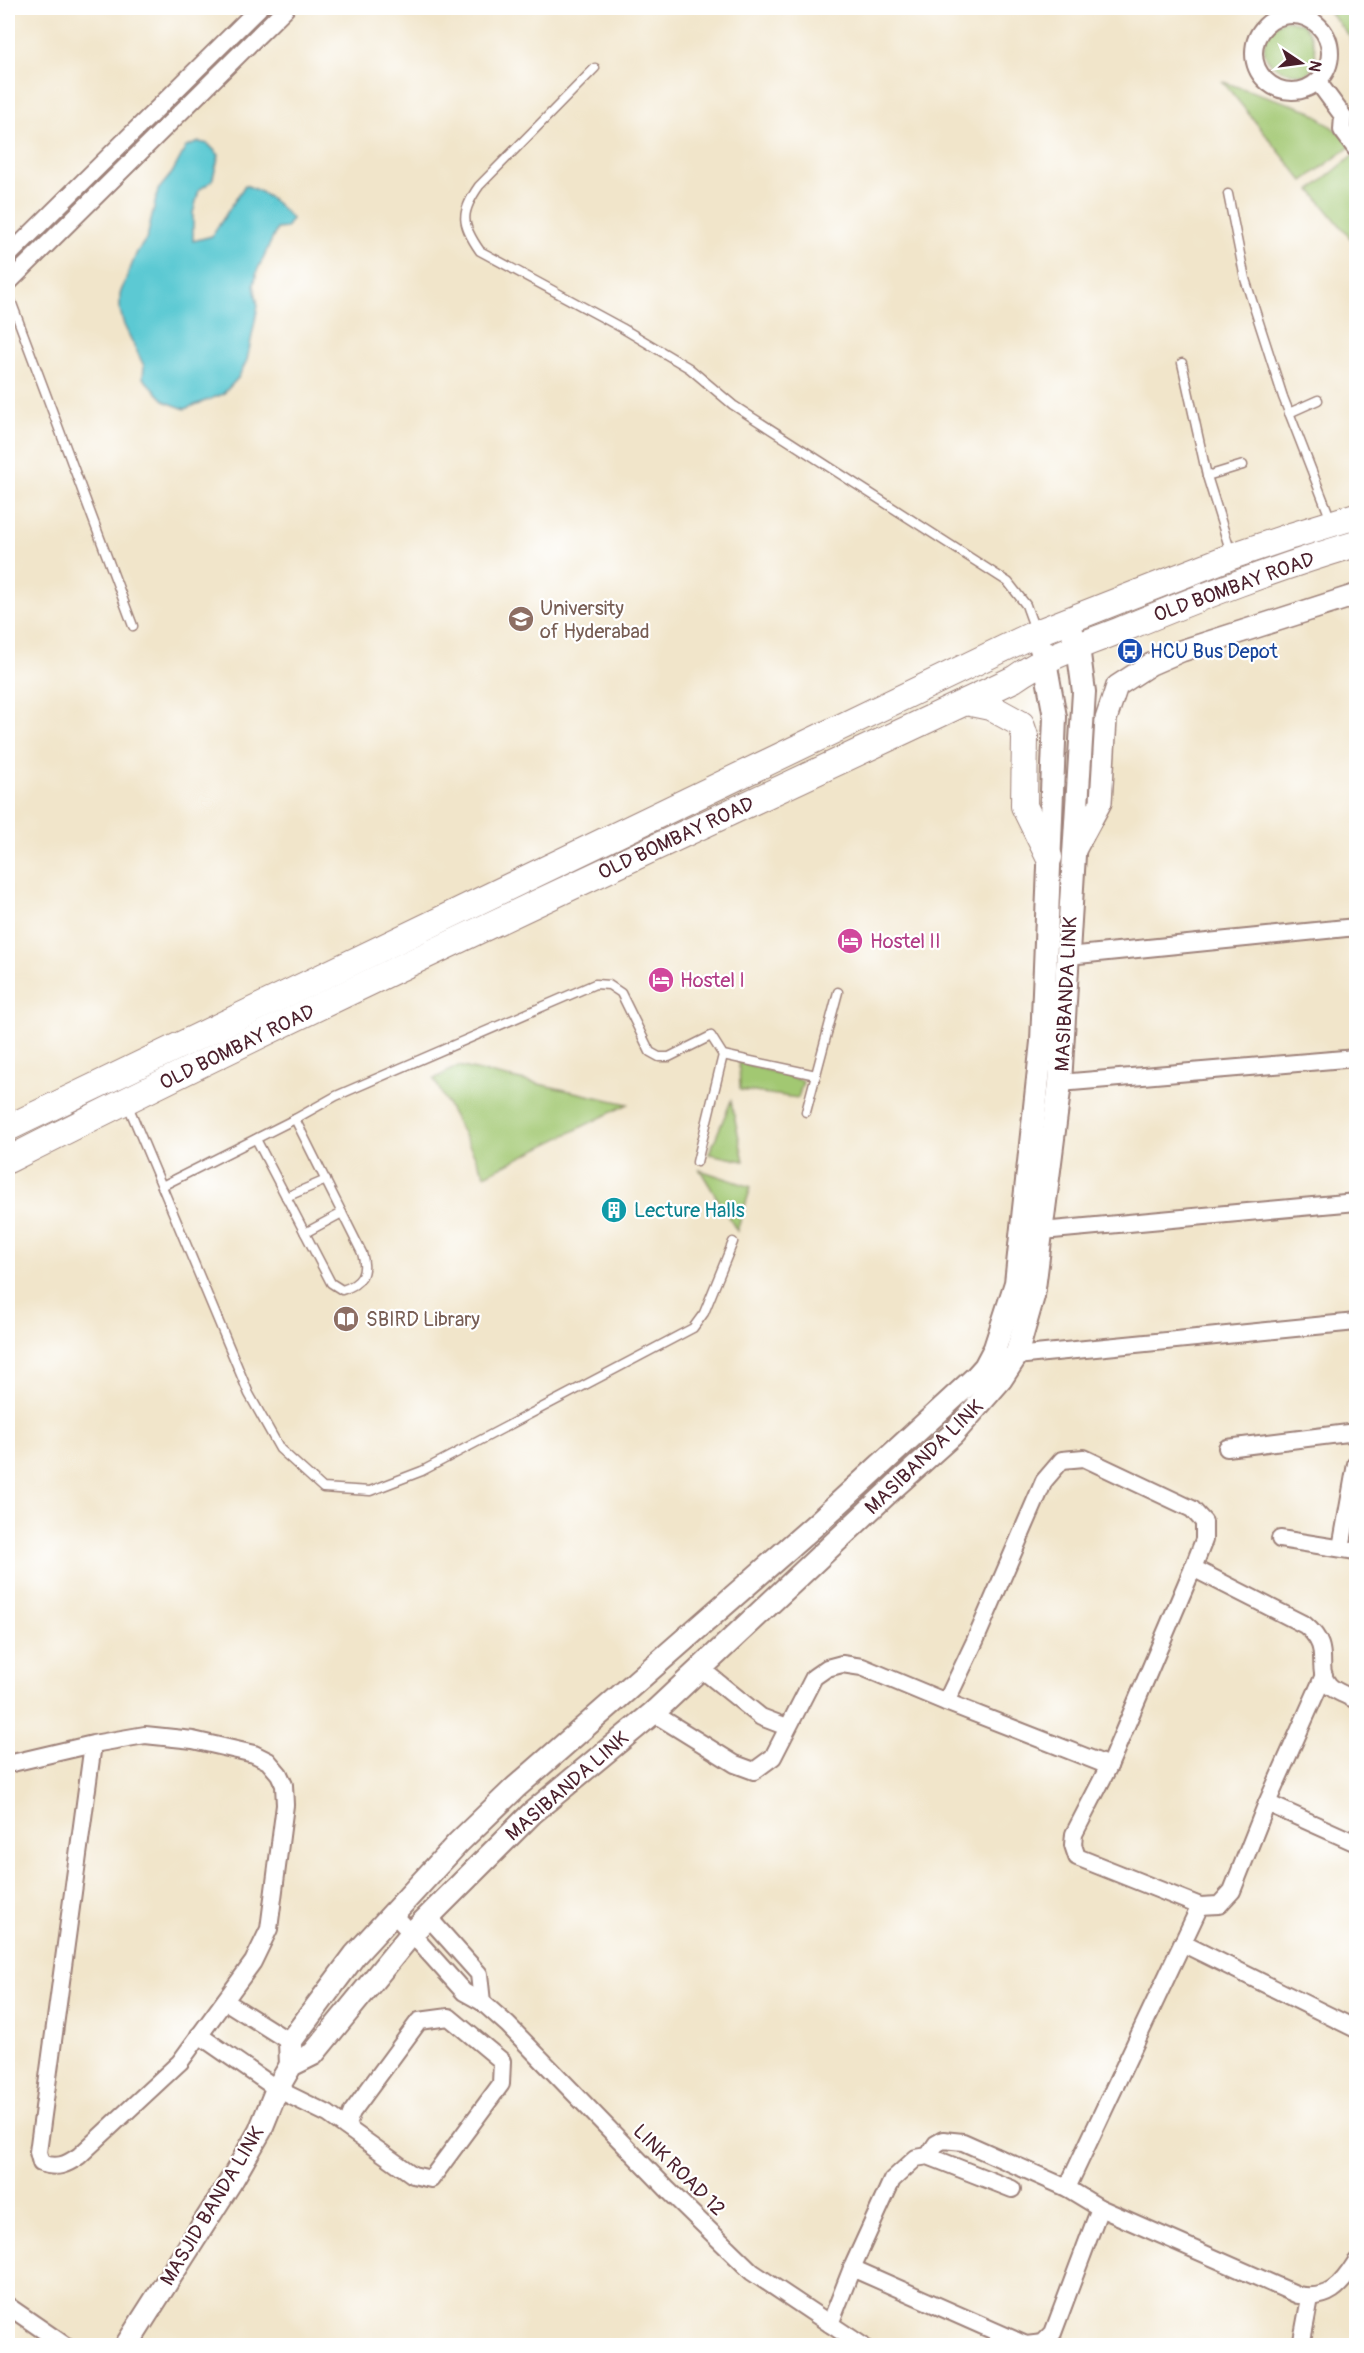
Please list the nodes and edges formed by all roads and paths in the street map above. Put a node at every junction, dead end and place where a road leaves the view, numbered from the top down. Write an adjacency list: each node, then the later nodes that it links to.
1 (259, 8): 8 (street)
2 (286, 8): 9 (street)
3 (596, 68): 23 (lane)
4 (1318, 82): 4 (street); 5 (street)
5 (1350, 116): 6 (street)
6 (1356, 149)
7 (1228, 194): 13 (lane)
8 (8, 256)
9 (8, 283)
10 (8, 293): 22 (lane)
11 (1182, 363): 15 (lane)
12 (1318, 400): 13 (lane)
13 (1289, 413): 17 (lane)
14 (1243, 465): 15 (lane)
15 (1207, 476): 19 (lane)
16 (1356, 516): 17 (main road, OLD BOMBAY ROAD)
17 (1332, 524): 19 (main road, OLD BOMBAY ROAD)
18 (1356, 544): 24 (main road, OLD BOMBAY ROAD)
19 (1232, 556): 21 (main road, OLD BOMBAY ROAD)
20 (1356, 595): 27 (street)
21 (1068, 622): 23 (main road, OLD BOMBAY ROAD); 24 (main road, MASIBANDA LINK)
22 (133, 627)
23 (1036, 633): 25 (main road); 39 (main road, OLD BOMBAY ROAD)
24 (1078, 647): 25 (main road, OLD BOMBAY ROAD); 27 (main road, MASIBANDA LINK)
25 (1045, 661): 26 (main road, OLD BOMBAY ROAD); 28 (main road)
26 (966, 702): 28 (main road); 36 (main road, OLD BOMBAY ROAD)
27 (1074, 852): 30 (main road, MASIBANDA LINK)
28 (1049, 856): 53 (main road)
29 (1356, 927): 30 (street)
30 (1068, 956): 35 (main road, MASIBANDA LINK)
31 (838, 992): 34 (lane)
32 (723, 1055): 34 (lane); 38 (lane); 42 (lane)
33 (1356, 1058): 35 (street)
34 (816, 1075): 37 (lane)
35 (1060, 1083): 48 (main road, MASIBANDA LINK)
36 (126, 1100): 41 (main road, OLD BOMBAY ROAD); 44 (lane)
37 (806, 1112)
38 (295, 1119): 40 (lane); 43 (lane)
39 (8, 1128)
40 (256, 1139): 44 (lane); 45 (lane)
41 (8, 1160)
42 (697, 1162)
43 (326, 1180): 45 (lane); 47 (lane)
44 (162, 1186): 50 (lane)
45 (286, 1197): 49 (lane)
46 (1356, 1202): 48 (street)
47 (342, 1213): 49 (lane); 49 (lane)
48 (1042, 1231): 52 (main road, MASIBANDA LINK)
49 (305, 1233)
50 (733, 1242)
51 (1356, 1322): 52 (street)
52 (1016, 1356): 53 (street); 57 (main road, MASIBANDA LINK)
53 (990, 1358): 55 (main road)
54 (1356, 1432): 56 (street)
55 (913, 1436): 57 (main road); 74 (main road)
56 (1227, 1448)
57 (929, 1455): 62 (main road, MASIBANDA LINK)
58 (1356, 1464): 60 (street)
59 (1280, 1539): 60 (street)
60 (1349, 1550)
61 (1193, 1568): 63 (street); 65 (street); 70 (street)
62 (700, 1668): 66 (main road, MASIBANDA LINK); 67 (street)
63 (1324, 1675): 64 (street); 71 (street)
64 (1356, 1700)
65 (946, 1702): 67 (street); 70 (street)
66 (653, 1713): 67 (street); 75 (main road, MASIBANDA LINK)
67 (787, 1727)
68 (93, 1744): 69 (street); 77 (street); 81 (street)
69 (8, 1764)
70 (1109, 1766): 73 (street)
71 (1266, 1803): 72 (street); 73 (street)
72 (1356, 1843)
73 (1200, 1906): 76 (street)
74 (392, 1912): 75 (street); 82 (main road)
75 (420, 1925): 78 (street, LINK ROAD 12); 78 (street); 79 (main road, MASIBANDA LINK)
76 (1182, 1943): 80 (street); 87 (street)
77 (225, 2001): 81 (street); 82 (street)
78 (482, 2002): 94 (street, LINK ROAD 12)
79 (344, 2015): 83 (main road, MASJID BANDA LINK)
80 (1356, 2029)
81 (199, 2036): 84 (street)
82 (290, 2042): 83 (main road)
83 (291, 2065): 84 (main road, MASJID BANDA LINK)
84 (277, 2089): 85 (street); 97 (main road, MASJID BANDA LINK)
85 (346, 2127): 85 (street)
86 (928, 2156): 87 (street); 88 (street); 91 (street)
87 (1067, 2188): 89 (street)
88 (1012, 2189)
89 (1100, 2208): 92 (street); 95 (street)
90 (1356, 2262): 92 (street)
91 (852, 2268): 94 (street); 95 (street)
92 (1310, 2298): 99 (street)
93 (8, 2306): 96 (street)
94 (830, 2324): 98 (street, LINK ROAD 12)
95 (1045, 2344)
96 (66, 2346)
97 (126, 2346)
98 (863, 2346)
99 (1301, 2346)

